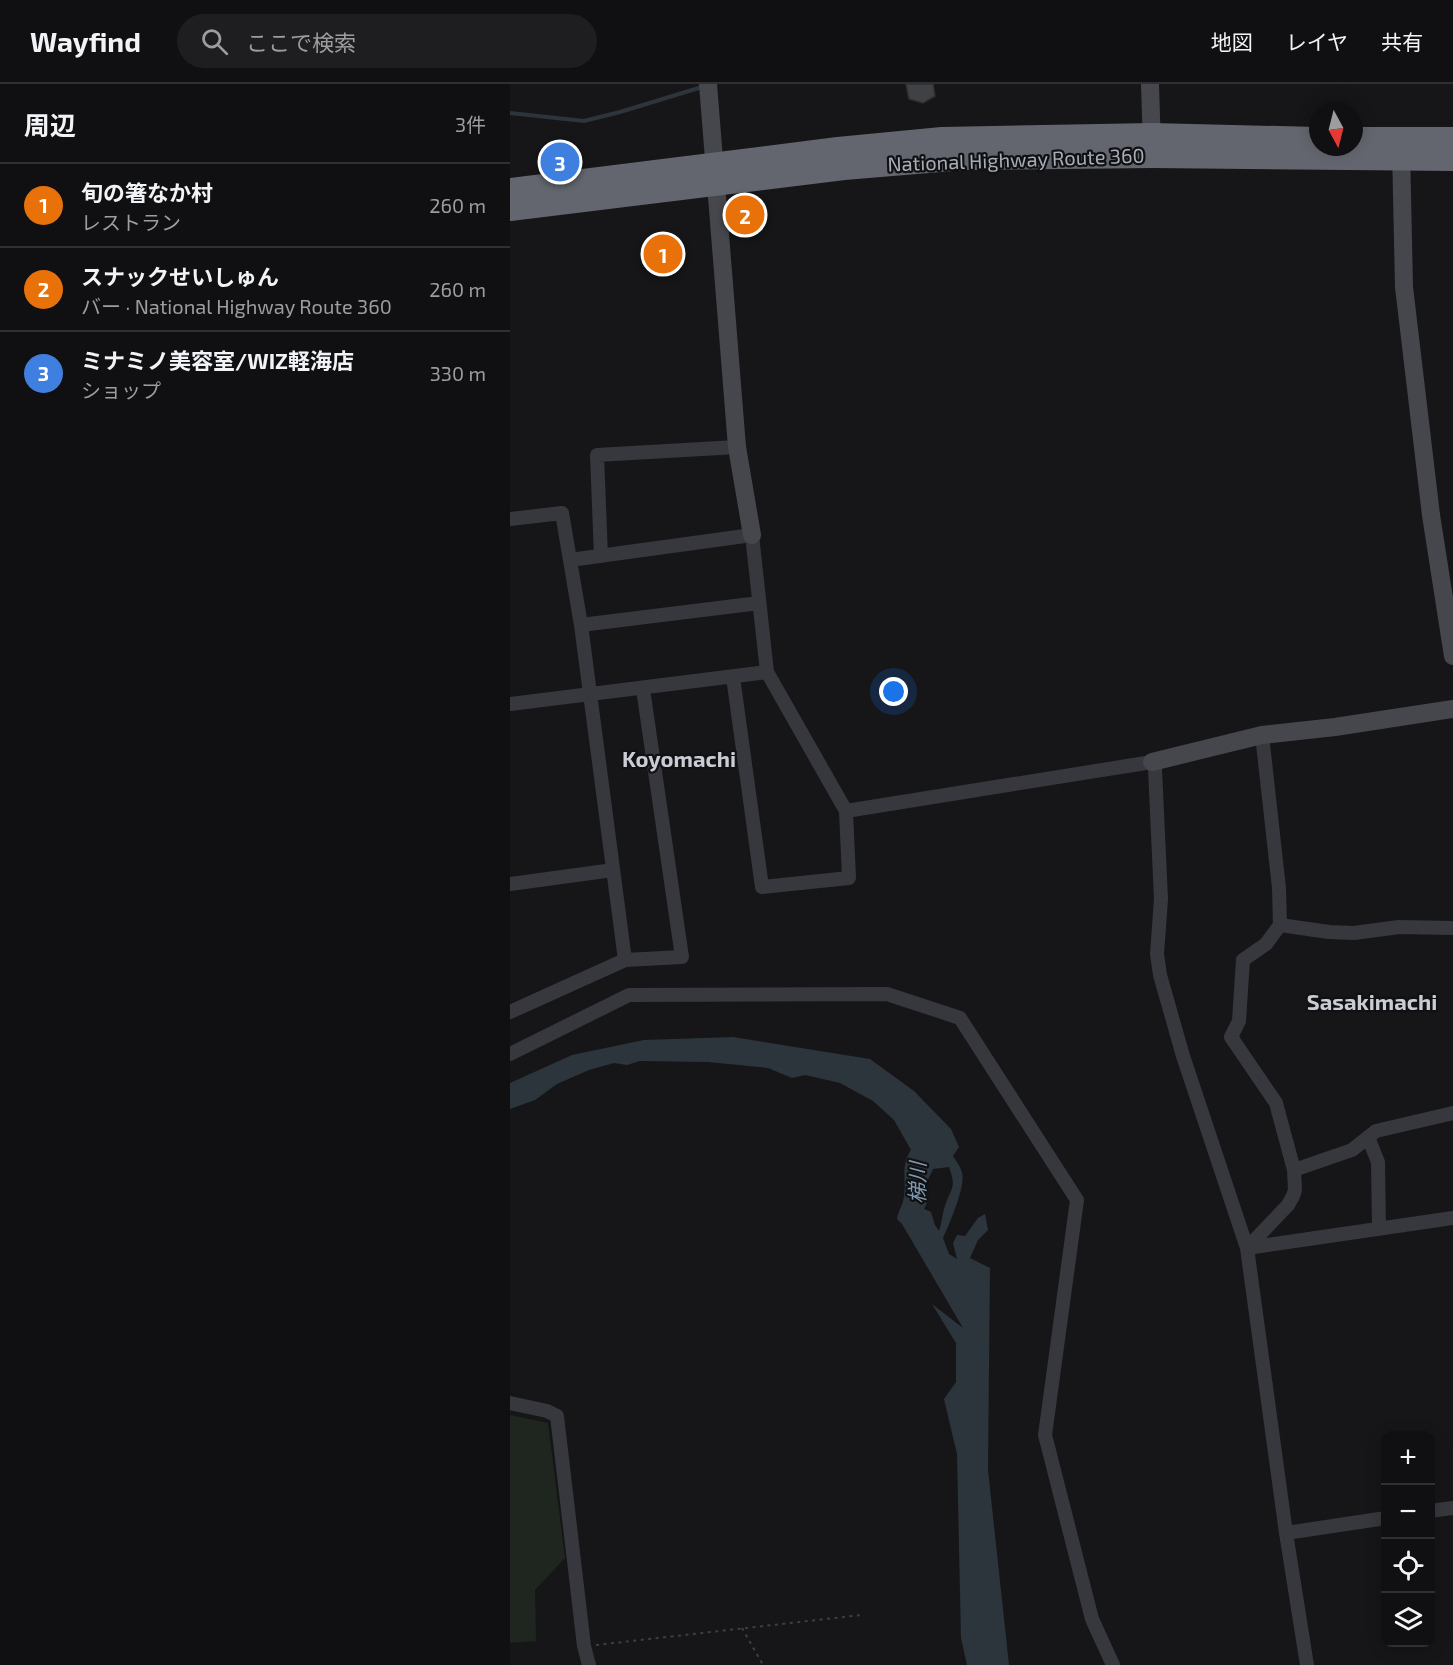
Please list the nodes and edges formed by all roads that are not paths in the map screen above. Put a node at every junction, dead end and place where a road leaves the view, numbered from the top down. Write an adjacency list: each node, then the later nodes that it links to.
1 (1150, 84): 6 (street)
2 (708, 88): 9 (street)
3 (1309, 139): 6 (highway, National Highway Route 360)
4 (1453, 139): 7 (highway, National Highway Route 360)
5 (1363, 142): 7 (highway, National Highway Route 360)
6 (1152, 146): 7 (highway, National Highway Route 360); 9 (highway, National Highway Route 360)
7 (1401, 149): 8 (highway, National Highway Route 360); 19 (street)
8 (1453, 159)
9 (715, 173): 10 (highway, National Highway Route 360); 11 (highway, National Highway Route 360); 12 (street)
10 (510, 190)
11 (510, 209)
12 (737, 447): 14 (street); 15 (street)
13 (510, 519): 16 (street)
14 (752, 535): 15 (street); 17 (street)
15 (601, 556): 16 (street)
16 (570, 560): 18 (street)
17 (759, 603): 18 (street); 20 (street)
18 (581, 625): 23 (street)
19 (1453, 656)
20 (767, 672): 21 (street); 28 (street)
21 (733, 677): 22 (street); 28 (street)
22 (643, 688): 23 (street); 33 (street)
23 (589, 694): 24 (street); 29 (street)
24 (510, 704)
25 (1453, 709): 26 (street)
26 (1262, 735): 27 (street); 31 (street)
27 (1152, 762): 28 (street); 41 (street)
28 (846, 812)
29 (613, 870): 30 (street); 33 (street)
30 (510, 884)
31 (1280, 925): 32 (street); 38 (street)
32 (1453, 928)
33 (625, 960): 34 (street)
34 (510, 1012)
35 (510, 1054): 48 (street)
36 (1453, 1113): 37 (street)
37 (1368, 1137): 38 (street); 40 (street)
38 (1294, 1170): 41 (street)
39 (1453, 1218): 40 (street)
40 (1379, 1229): 41 (street)
41 (1247, 1248): 46 (street)
42 (510, 1404): 47 (street)
43 (1453, 1508): 44 (street)
44 (1435, 1510)
45 (1381, 1519): 46 (street)
46 (1286, 1533): 49 (street)
47 (589, 1665)
48 (1113, 1665)
49 (1307, 1665)

